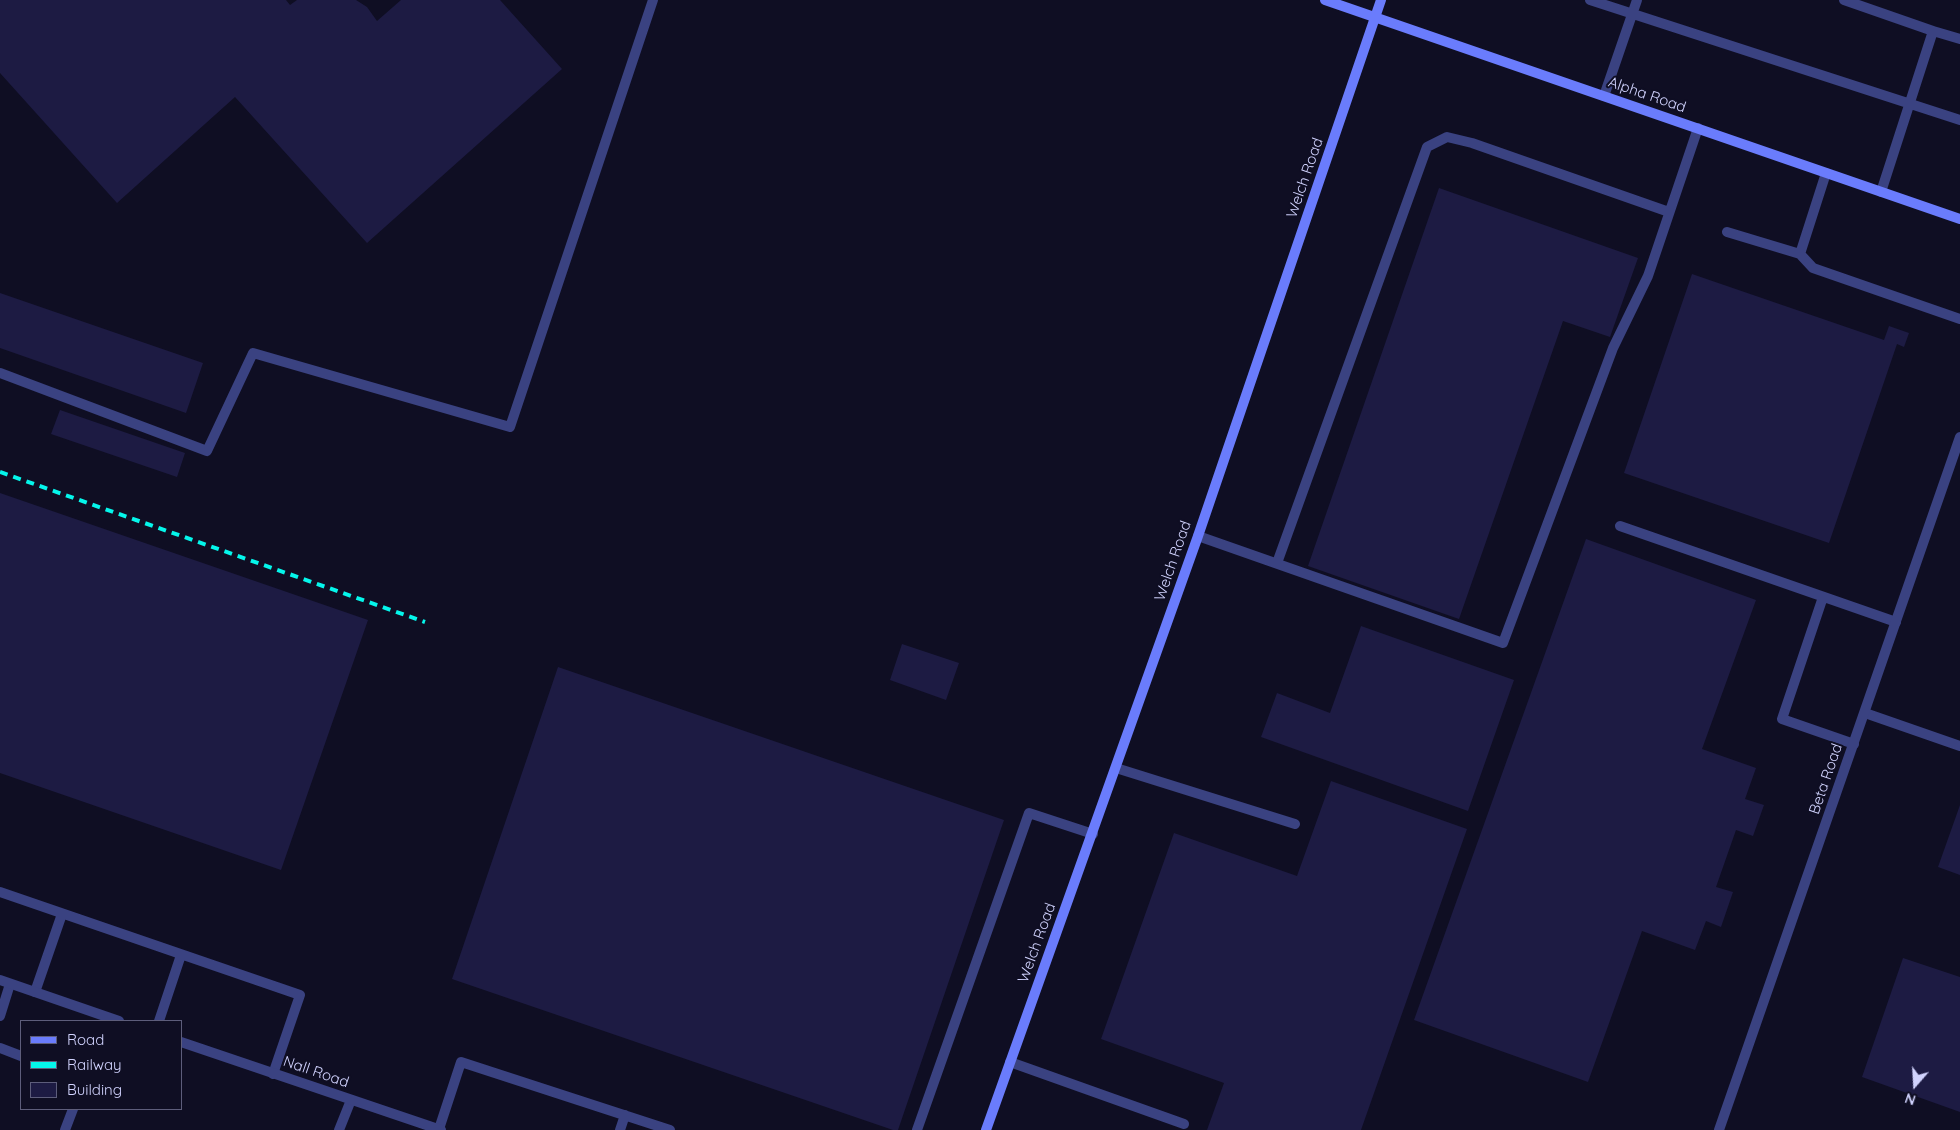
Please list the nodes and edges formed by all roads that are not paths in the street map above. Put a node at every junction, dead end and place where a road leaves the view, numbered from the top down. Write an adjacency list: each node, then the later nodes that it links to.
1 (653, 0): 22 (street)
2 (1324, 0): 8 (street, Alpha Road)
3 (1382, 0): 8 (street, Welch Road)
4 (1590, 0): 7 (street)
5 (1637, 0): 7 (street)
6 (1844, 0): 9 (street)
7 (1632, 14): 11 (street); 12 (street)
8 (1375, 18): 11 (street, Alpha Road); 25 (street, Welch Road)
9 (1932, 31): 10 (street); 12 (street)
10 (1960, 39)
11 (1604, 96): 14 (street, Alpha Road)
12 (1910, 104): 13 (street); 16 (street)
13 (1960, 120)
14 (1698, 128): 15 (street, Alpha Road); 17 (street)
15 (1826, 173): 16 (street, Alpha Road); 20 (street)
16 (1881, 192): 18 (street, Alpha Road)
17 (1669, 212): 26 (street); 26 (street)
18 (1960, 219)
19 (1727, 232): 20 (street)
20 (1800, 254): 21 (street)
21 (1960, 319)
22 (0, 373)
23 (1960, 437): 28 (street, Beta Road)
24 (1620, 526): 27 (street)
25 (1198, 536): 26 (street); 32 (street, Welch Road)
26 (1277, 563)
27 (1824, 596): 28 (street); 30 (street)
28 (1896, 622): 29 (street, Beta Road)
29 (1865, 713): 30 (street, Beta Road); 31 (street)
30 (1854, 744): 60 (street, Beta Road)
31 (1960, 746)
32 (1116, 768): 33 (street); 34 (street, Welch Road)
33 (1294, 824)
34 (1092, 834): 47 (street, Welch Road); 58 (street)
35 (0, 892): 36 (street)
36 (62, 914): 37 (street); 40 (street)
37 (181, 955): 43 (street); 48 (street)
38 (0, 980): 39 (street)
39 (10, 984): 40 (street); 41 (street)
40 (35, 992): 42 (street)
41 (0, 1016)
42 (116, 1020)
43 (159, 1020)
44 (182, 1042): 48 (street, Nall Road)
45 (0, 1048): 46 (street)
46 (20, 1056)
47 (1010, 1062): 52 (street); 59 (street, Welch Road)
48 (273, 1074): 49 (street, Nall Road)
49 (351, 1100): 54 (street); 55 (street, Nall Road)
50 (72, 1110): 53 (street)
51 (625, 1115): 55 (street); 56 (street); 57 (street)
52 (1184, 1124)
53 (66, 1130)
54 (340, 1130)
55 (440, 1130)
56 (620, 1130)
57 (670, 1130)
58 (917, 1130)
59 (986, 1130)
60 (1719, 1130)

